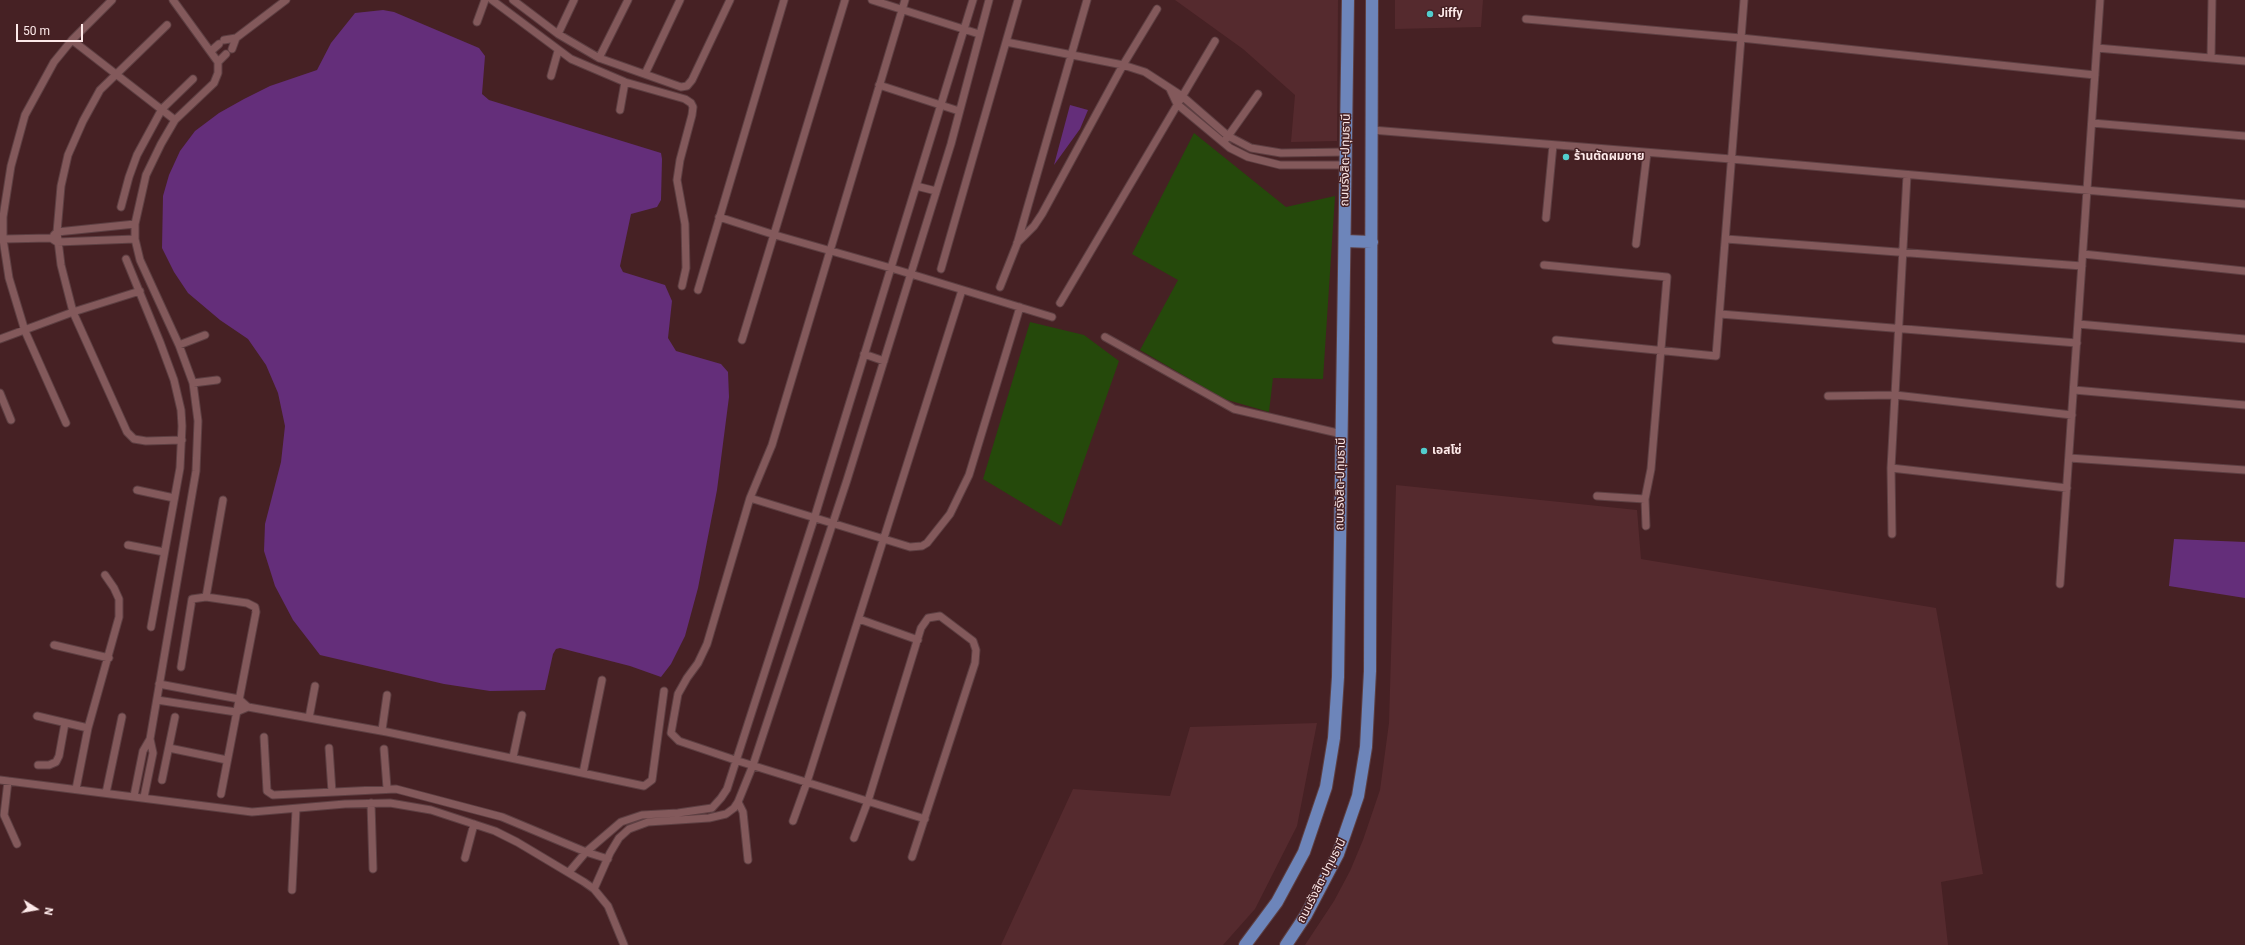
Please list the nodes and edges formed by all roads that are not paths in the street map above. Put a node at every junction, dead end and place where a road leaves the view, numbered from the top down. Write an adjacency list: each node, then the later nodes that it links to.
1 (112, 0): 24 (street)
2 (286, 0): 33 (street)
3 (485, 0): 28 (street)
4 (492, 0): 40 (street)
5 (574, 0): 31 (street)
6 (628, 0): 42 (street)
7 (680, 0): 48 (street)
8 (730, 0): 48 (street)
9 (784, 0): 79 (street)
10 (845, 0): 84 (street)
11 (872, 0): 25 (street)
12 (905, 0): 25 (street)
13 (973, 0): 30 (street)
14 (989, 0): 32 (street)
15 (1018, 0): 37 (street)
16 (1087, 0): 41 (street)
17 (1348, 0): 69 (main road, ถนนรังสิต-ปทุมธานี)
18 (1372, 0): 64 (main road, ถนนรังสิต-ปทุมธานี)
19 (1744, 0): 34 (street)
20 (2100, 0): 38 (street)
21 (2212, 0): 43 (street)
22 (177, 1): 39 (street)
23 (516, 1): 31 (street)
24 (102, 3): 35 (street)
25 (902, 9): 30 (street); 53 (street)
26 (1157, 9): 46 (street)
27 (1526, 19): 34 (street)
28 (477, 22)
29 (167, 25): 47 (street)
30 (964, 29): 32 (street); 58 (street)
31 (558, 34): 42 (street)
32 (979, 34): 61 (street)
33 (236, 38): 39 (street); 45 (street)
34 (1741, 38): 49 (street); 71 (street)
35 (72, 40): 47 (street); 87 (street)
36 (1214, 41): 56 (street)
37 (1006, 42): 41 (street); 102 (street)
38 (2097, 48): 43 (street); 49 (street)
39 (211, 51): 45 (street)
40 (558, 51): 50 (street); 52 (street)
41 (1071, 54): 46 (street); 93 (street)
42 (599, 58): 48 (street)
43 (2211, 58): 44 (street)
44 (2245, 61)
45 (218, 62): 62 (street)
46 (1123, 65): 54 (street); 93 (street)
47 (116, 74): 59 (street); 83 (street)
48 (645, 74)
49 (2095, 75): 63 (street)
50 (550, 76)
51 (193, 79): 59 (street)
52 (625, 82): 60 (street); 105 (street)
53 (879, 85): 58 (street); 95 (street)
54 (1170, 89): 56 (street); 57 (street)
55 (1258, 94): 65 (street)
56 (1182, 96): 57 (street); 65 (street)
57 (1177, 104): 67 (street); 110 (street)
58 (940, 106): 61 (street); 74 (street)
59 (162, 109): 62 (street); 78 (street)
60 (620, 110)
61 (959, 111): 76 (street)
62 (175, 120): 81 (street)
63 (2092, 123): 66 (street); 75 (street)
64 (1372, 130): 68 (street); 92 (main road, ถนนรังสิต-ปทุมธานี)
65 (1228, 136): 67 (street); 69 (street)
66 (2245, 136)
67 (1222, 143): 72 (street)
68 (1554, 145): 70 (street); 80 (street)
69 (1346, 152): 72 (main road, ถนนรังสิต-ปทุมธานี)
70 (1647, 153): 71 (street); 94 (street)
71 (1731, 159): 73 (street); 88 (street)
72 (1346, 166): 90 (main road, ถนนรังสิต-ปทุมธานี)
73 (1906, 175): 75 (street); 96 (street)
74 (916, 186): 76 (street); 101 (street)
75 (2088, 190): 77 (street); 97 (street)
76 (936, 191): 104 (street)
77 (2245, 204)
78 (121, 207)
79 (719, 217): 84 (street); 107 (street)
80 (1546, 218)
81 (135, 224): 82 (street); 86 (street)
82 (100, 228): 83 (street); 89 (street)
83 (57, 232): 85 (street); 91 (street)
84 (775, 235): 95 (street); 121 (street)
85 (51, 238): 87 (street); 91 (street)
86 (135, 238): 89 (street); 125 (street)
87 (2, 239): 117 (street)
88 (1726, 239): 96 (street); 113 (street)
89 (101, 241): 91 (street)
90 (1345, 241): 92 (main road); 139 (main road, ถนนรังสิต-ปทุมธานี)
91 (57, 242): 112 (street)
92 (1372, 242): 225 (main road, ถนนรังสิต-ปทุมธานี)
93 (1017, 244): 106 (street)
94 (1636, 244)
95 (830, 251): 101 (street); 148 (street)
96 (1902, 251): 100 (street); 116 (street)
97 (2083, 254): 100 (street); 103 (street)
98 (126, 259): 109 (street)
99 (1544, 265): 126 (street)
100 (2082, 266): 115 (street)
101 (891, 268): 104 (street); 127 (street)
102 (941, 269)
103 (2245, 271)
104 (909, 273): 108 (street); 128 (street)
105 (682, 286)
106 (1000, 287)
107 (698, 290)
108 (962, 290): 111 (street); 155 (street)
109 (140, 291): 112 (street); 140 (street)
110 (1060, 303)
111 (1020, 307): 114 (street); 155 (street)
112 (73, 312): 117 (street); 140 (street)
113 (1720, 314): 116 (street); 126 (street)
114 (1052, 317)
115 (2078, 324): 123 (street); 124 (street)
116 (1898, 327): 124 (street); 133 (street)
117 (25, 331): 120 (street); 138 (street)
118 (205, 335): 125 (street)
119 (1105, 337): 139 (street)
120 (0, 339)
121 (742, 340)
122 (1556, 340): 126 (street)
123 (2245, 340)
124 (2077, 343): 131 (street)
125 (179, 345): 130 (street)
126 (1661, 351): 149 (street)
127 (864, 354): 128 (street); 151 (street)
128 (884, 361): 152 (street)
129 (217, 380): 130 (street)
130 (193, 383): 168 (street)
131 (2074, 390): 135 (street); 136 (street)
132 (0, 392): 137 (street)
133 (1895, 395): 134 (street); 136 (street); 142 (street)
134 (1828, 396)
135 (2245, 405)
136 (2072, 415): 141 (street)
137 (11, 420)
138 (66, 423)
139 (1342, 434): 224 (main road, ถนนรังสิต-ปทุมธานี)
140 (182, 440): 147 (street)
141 (2069, 458): 143 (street); 144 (street)
142 (1891, 468): 144 (street); 154 (street)
143 (2245, 470)
144 (2067, 488): 159 (street)
145 (137, 490): 147 (street)
146 (1597, 496): 149 (street)
147 (174, 498): 157 (street)
148 (750, 498): 151 (street); 191 (street)
149 (1645, 499): 153 (street)
150 (223, 500): 160 (street)
151 (814, 519): 152 (street); 191 (street)
152 (832, 524): 155 (street); 193 (street)
153 (1646, 526)
154 (1892, 534)
155 (884, 540): 161 (street)
156 (128, 546): 157 (street)
157 (164, 552): 162 (street)
158 (105, 575): 165 (street)
159 (2060, 584)
160 (206, 597): 166 (street); 172 (street)
161 (859, 619): 163 (street); 197 (street)
162 (151, 627)
163 (918, 640): 205 (street); 209 (street)
164 (54, 645): 165 (street)
165 (109, 658): 182 (street)
166 (181, 667)
167 (602, 680): 194 (street)
168 (159, 684): 172 (street); 173 (street)
169 (314, 686): 180 (street)
170 (664, 691): 194 (street)
171 (388, 695): 183 (street)
172 (239, 699): 174 (street); 175 (street)
173 (156, 700): 175 (street); 185 (street)
174 (248, 707): 175 (street); 180 (street)
175 (236, 712): 190 (street)
176 (522, 715): 189 (street)
177 (37, 716): 181 (street)
178 (122, 717): 201 (street)
179 (175, 717): 186 (street)
180 (309, 718): 183 (street)
181 (65, 723): 182 (street); 192 (street)
182 (88, 728): 198 (street)
183 (382, 730): 189 (street)
184 (264, 737): 200 (street)
185 (150, 739): 203 (street); 204 (street)
186 (169, 748): 190 (street); 196 (street)
187 (329, 748): 200 (street)
188 (384, 749): 199 (street)
189 (513, 757): 194 (street)
190 (227, 760): 202 (street)
191 (735, 760): 193 (street); 214 (street)
192 (38, 765)
193 (753, 765): 197 (street); 206 (street)
194 (583, 773)
195 (4, 780): 198 (street); 213 (street)
196 (162, 780)
197 (807, 782): 205 (street); 210 (street)
198 (76, 788): 201 (street)
199 (387, 788): 200 (street); 214 (street)
200 (332, 792)
201 (106, 793): 203 (street)
202 (221, 794)
203 (134, 796): 204 (street)
204 (144, 797): 208 (street)
205 (868, 801): 209 (street); 212 (street)
206 (738, 802): 217 (street); 218 (street)
207 (371, 803): 208 (street); 211 (street); 219 (street)
208 (296, 809): 222 (street)
209 (925, 819): 215 (street)
210 (793, 821)
211 (474, 824): 216 (street); 220 (street)
212 (854, 838)
213 (17, 844)
214 (586, 852): 217 (street); 220 (street)
215 (912, 857)
216 (465, 858)
217 (608, 859): 221 (street)
218 (748, 860)
219 (373, 869)
220 (569, 872): 221 (street)
221 (594, 889): 223 (street)
222 (292, 890)
223 (624, 945)
224 (1245, 945)
225 (1286, 945)

